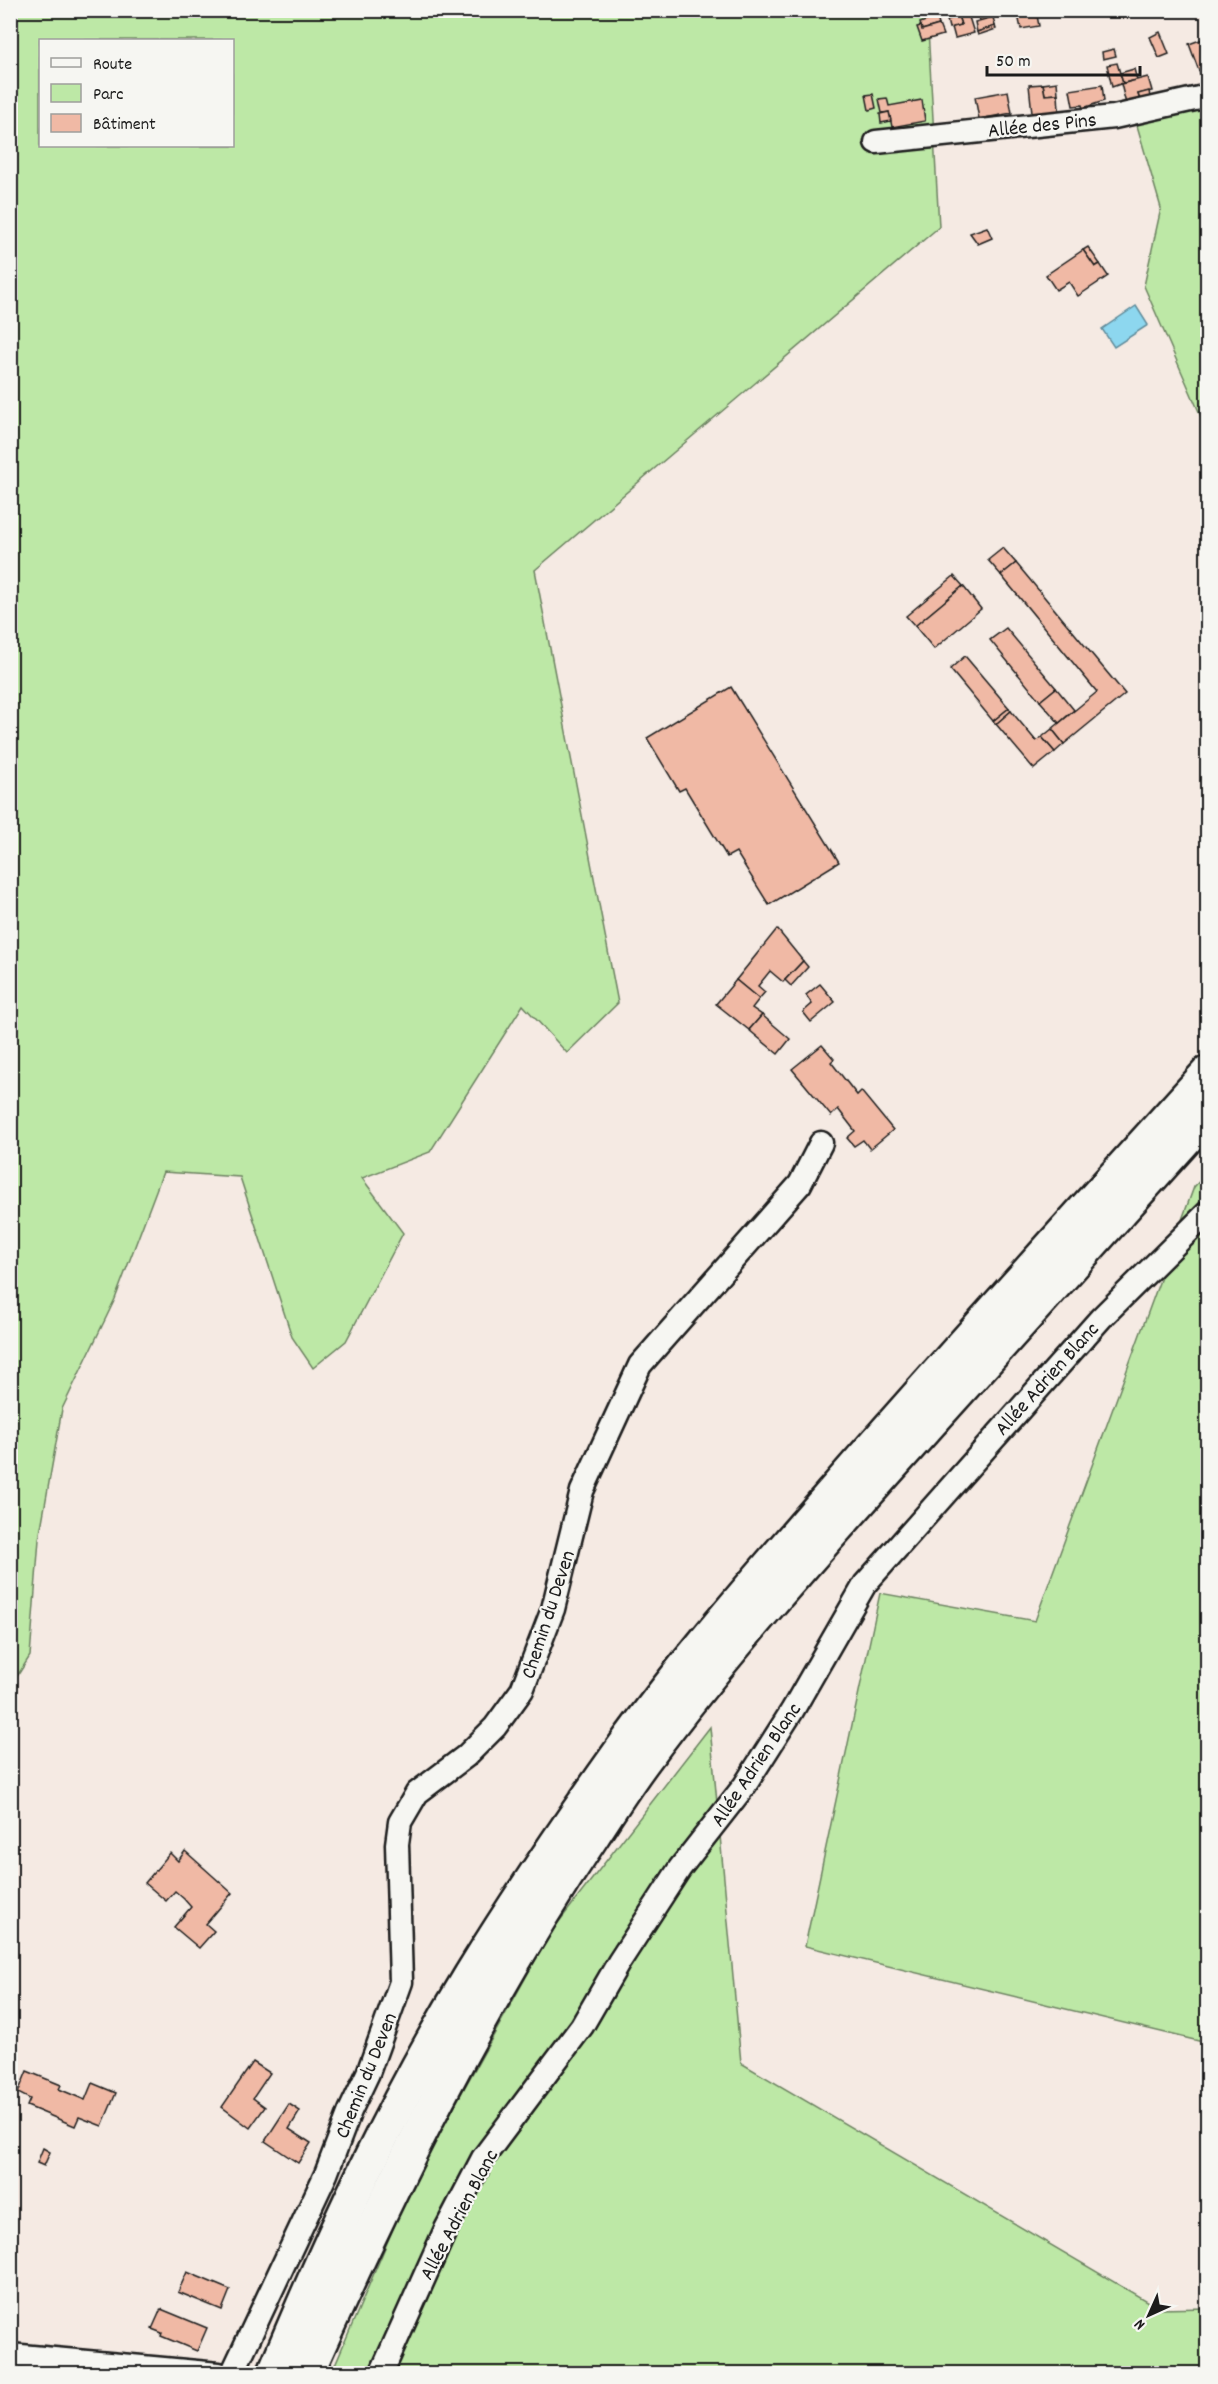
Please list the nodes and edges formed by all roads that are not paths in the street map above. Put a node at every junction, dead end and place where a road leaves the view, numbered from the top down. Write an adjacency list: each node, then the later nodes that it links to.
1 (1208, 96): 2 (street, Allée des Pins)
2 (876, 142)
3 (1208, 1072): 10 (main road)
4 (1208, 1114): 11 (main road)
5 (821, 1143): 9 (street, Chemin du Deven)
6 (1208, 1212): 12 (street, Allée Adrien Blanc)
7 (10, 2355): 8 (street)
8 (219, 2373)
9 (232, 2373)
10 (274, 2373)
11 (306, 2373)
12 (381, 2373)

